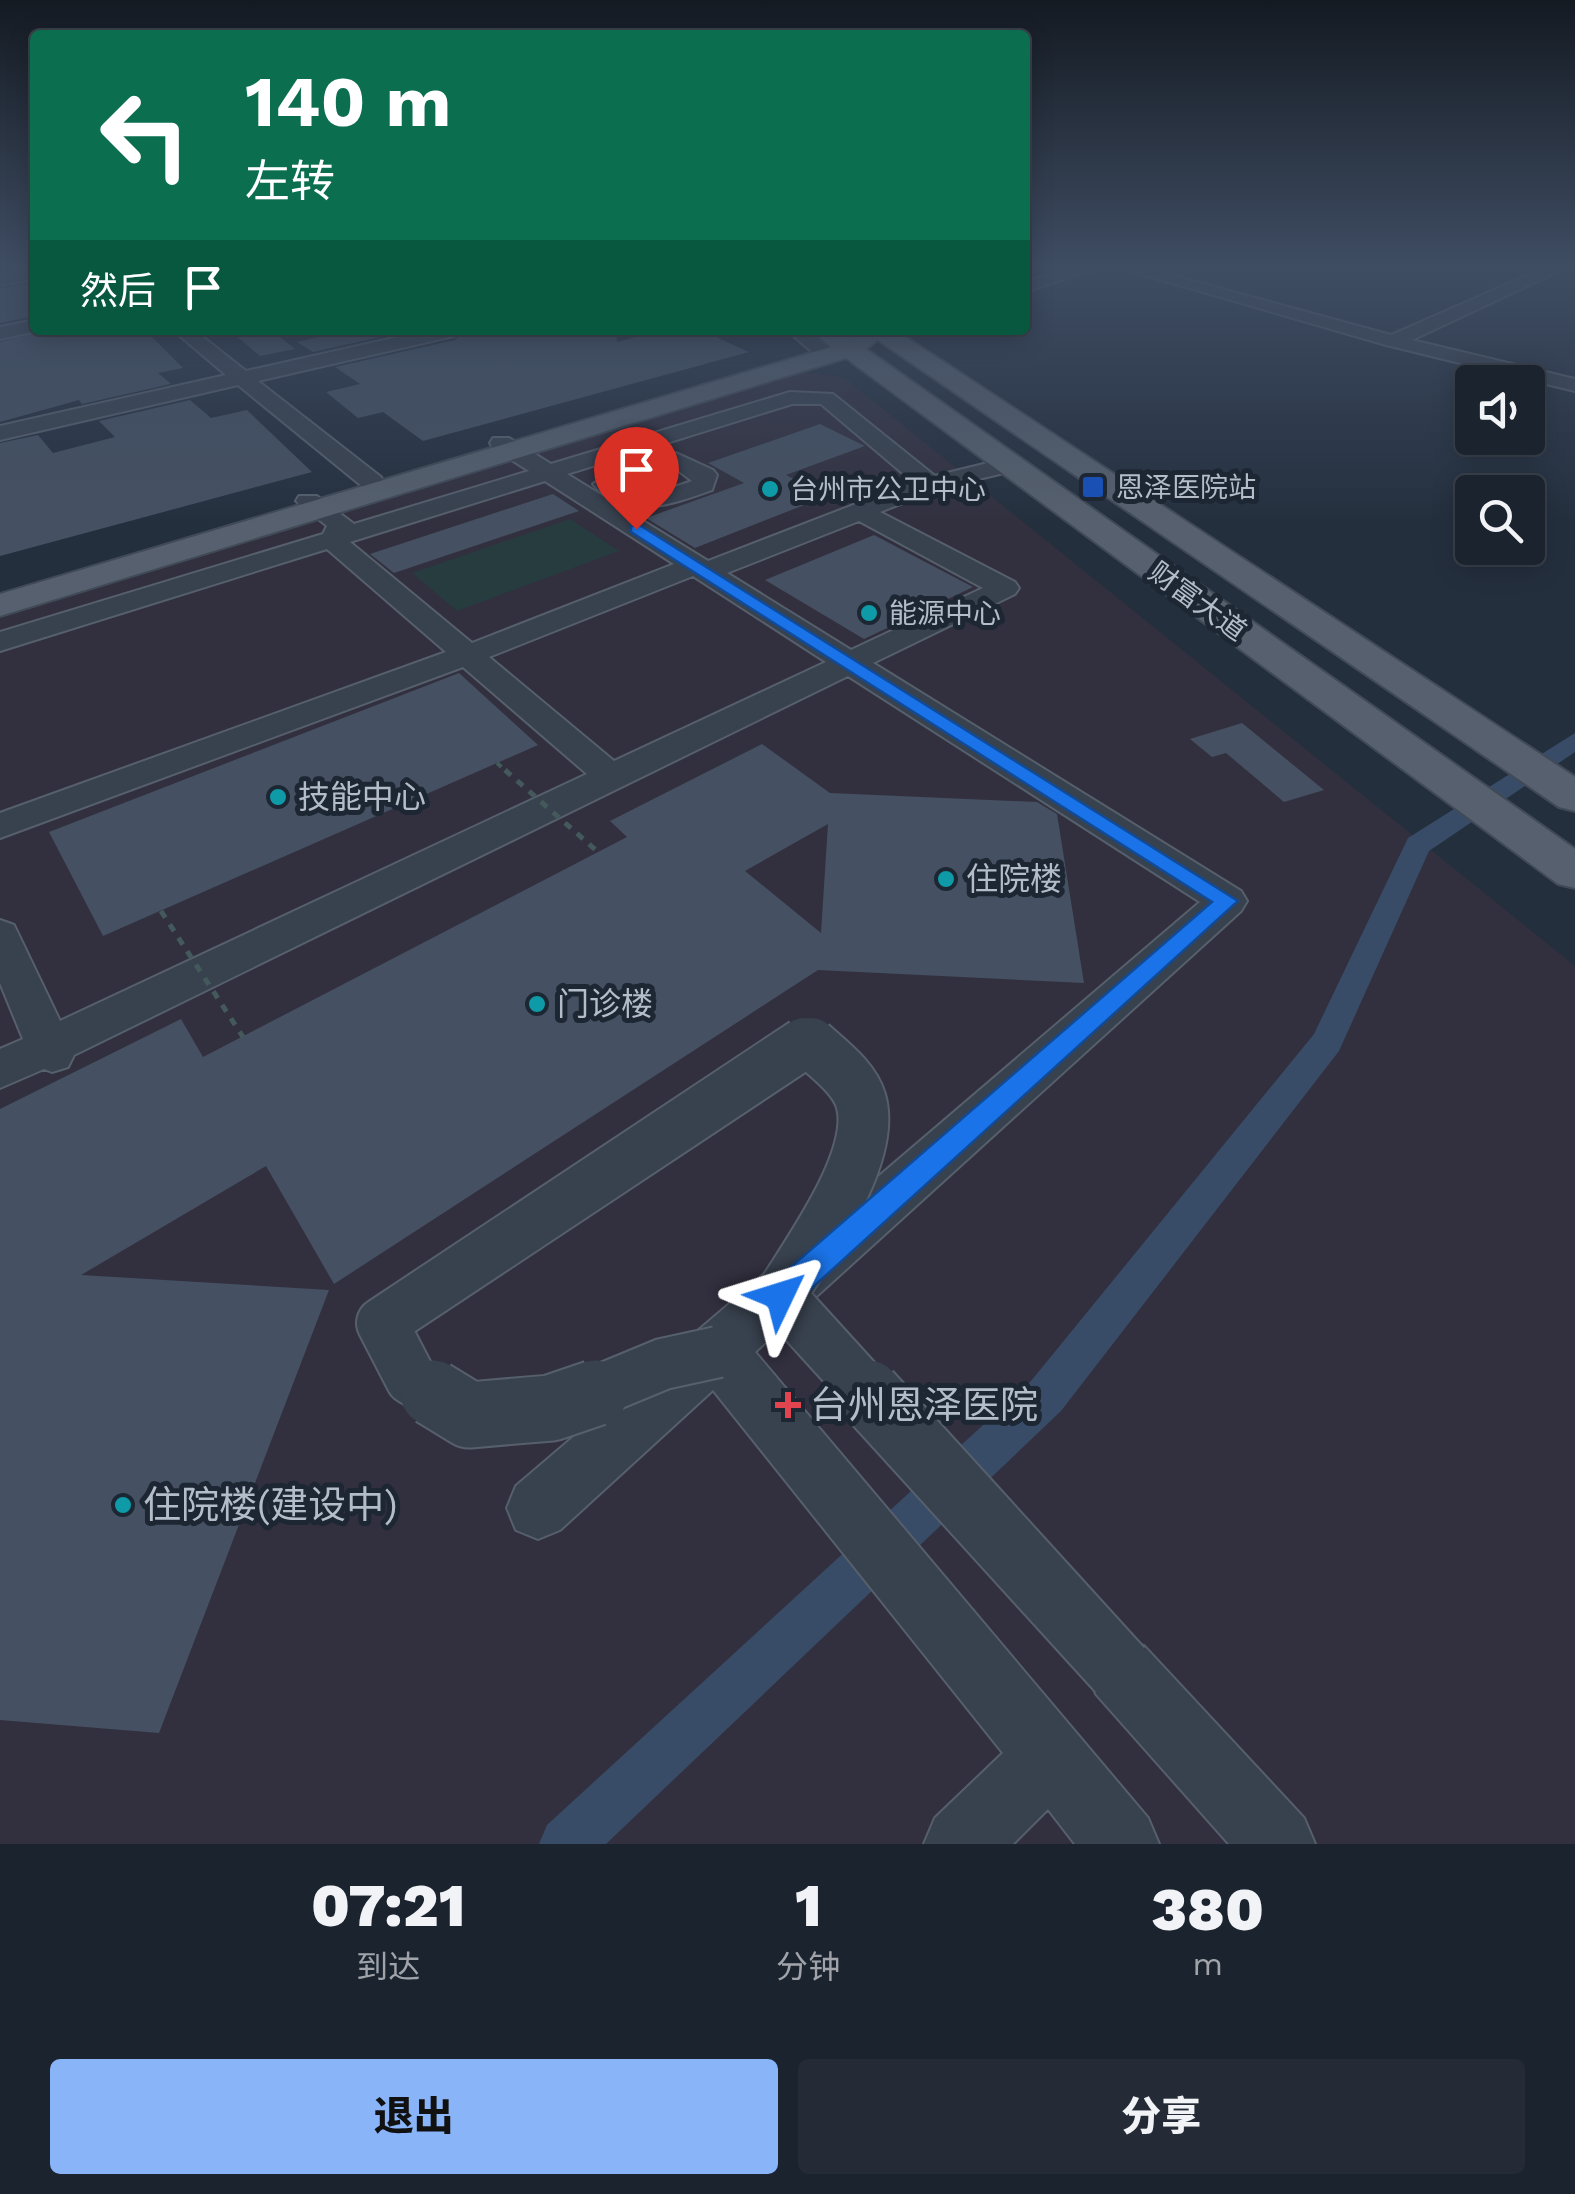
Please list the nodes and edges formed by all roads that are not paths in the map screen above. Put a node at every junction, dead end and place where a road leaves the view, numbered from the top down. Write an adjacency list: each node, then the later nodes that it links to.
1 (210, 352): 9 (street)
2 (247, 352): 8 (street)
3 (356, 352): 8 (street)
4 (789, 352): 15 (main road)
5 (843, 352): 17 (main road, 财富大道)
6 (913, 352): 32 (main road, 财富大道)
7 (1439, 352): 10 (street)
8 (271, 371): 9 (street); 11 (street)
9 (243, 378): 14 (street); 19 (street)
10 (1575, 385)
11 (300, 394)
12 (838, 406): 13 (street); 20 (street); 21 (street)
13 (766, 430)
14 (0, 433)
15 (505, 446): 19 (main road); 20 (street); 22 (main road)
16 (712, 448): 18 (street)
17 (1008, 465): 21 (street); 34 (main road, 财富大道)
18 (658, 466): 20 (street); 20 (street)
19 (386, 472): 22 (main road)
20 (576, 484): 24 (street); 25 (street)
21 (930, 484): 23 (street)
22 (312, 504): 24 (street); 26 (main road); 27 (main road)
23 (860, 512): 25 (street); 30 (street)
24 (333, 542): 28 (street); 29 (street)
25 (699, 569): 29 (street); 30 (street)
26 (0, 592)
27 (0, 605)
28 (0, 642)
29 (465, 656): 31 (street); 33 (street)
30 (851, 664): 31 (street); 38 (street)
31 (614, 779): 36 (street)
32 (1571, 795)
33 (0, 826)
34 (1575, 872)
35 (0, 935): 36 (street)
36 (50, 1050): 37 (street)
37 (0, 1070)
38 (780, 1296): 39 (street); 39 (street, bridge); 44 (street, bridge)
39 (718, 1352): 40 (street); 41 (street)
40 (538, 1508)
41 (1050, 1757): 42 (street); 43 (street)
42 (961, 1844)
43 (1122, 1844)
44 (1278, 1844)

